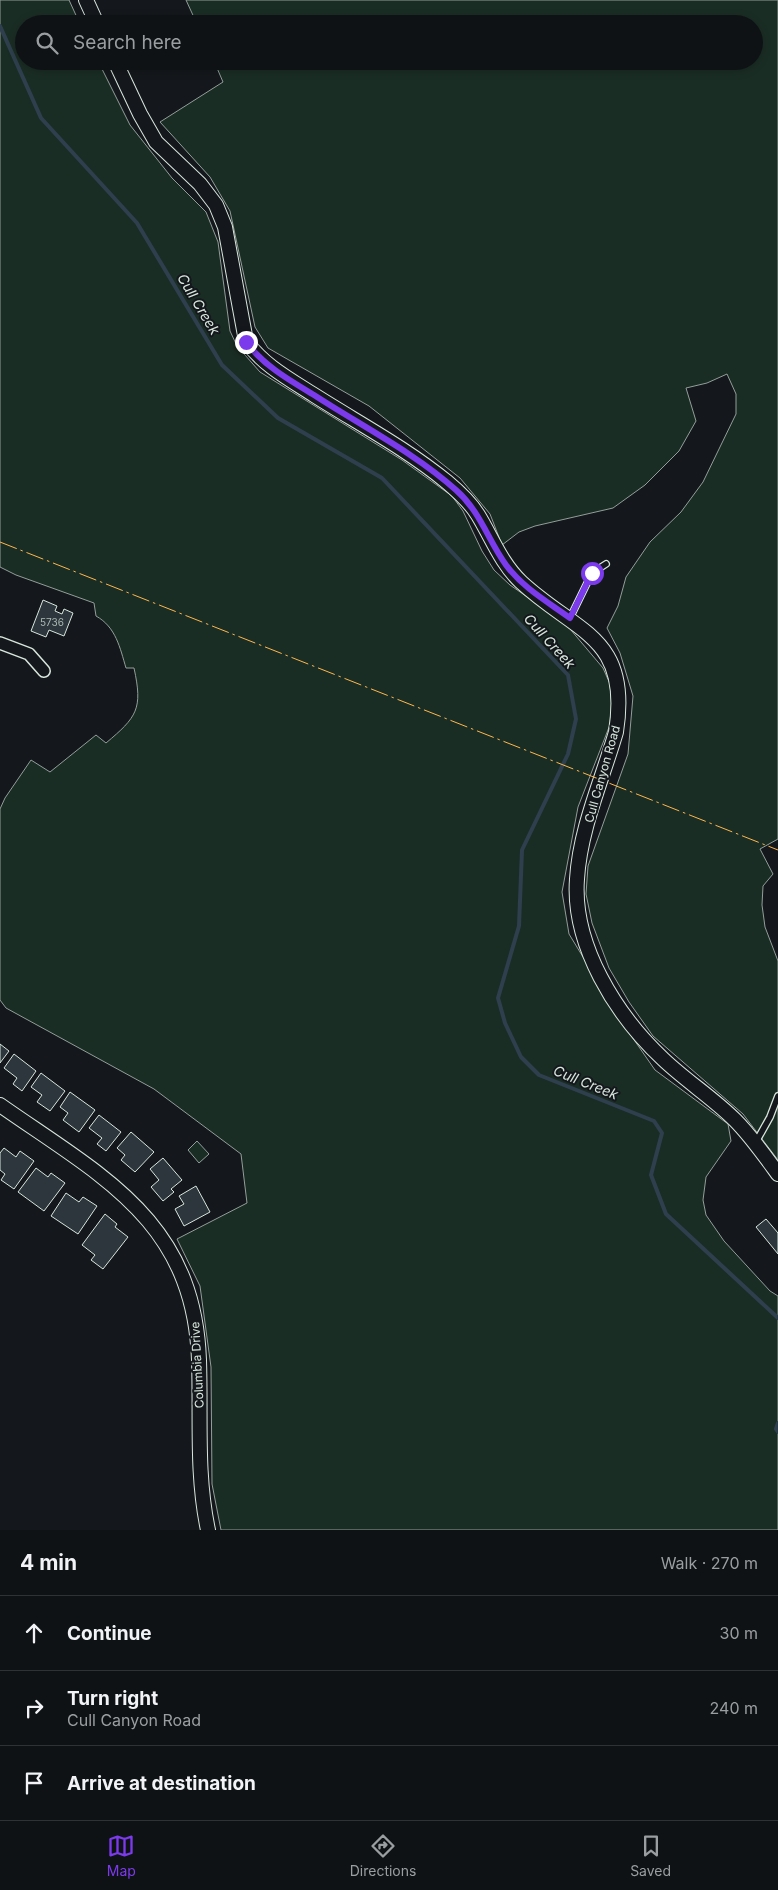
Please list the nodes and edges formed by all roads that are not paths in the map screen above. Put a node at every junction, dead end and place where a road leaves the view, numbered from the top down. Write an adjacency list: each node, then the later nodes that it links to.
1 (86, 0): 2 (street)
2 (93, 15)
3 (119, 70): 5 (street, Cull Canyon Road)
4 (606, 564): 5 (lane)
5 (570, 618): 10 (street, Cull Canyon Road)
6 (0, 643): 7 (street)
7 (44, 671)
8 (778, 1096): 10 (lane)
9 (0, 1105): 12 (street, Columbia Drive)
10 (755, 1144): 11 (street, Cull Canyon Road)
11 (778, 1174)
12 (208, 1530)

